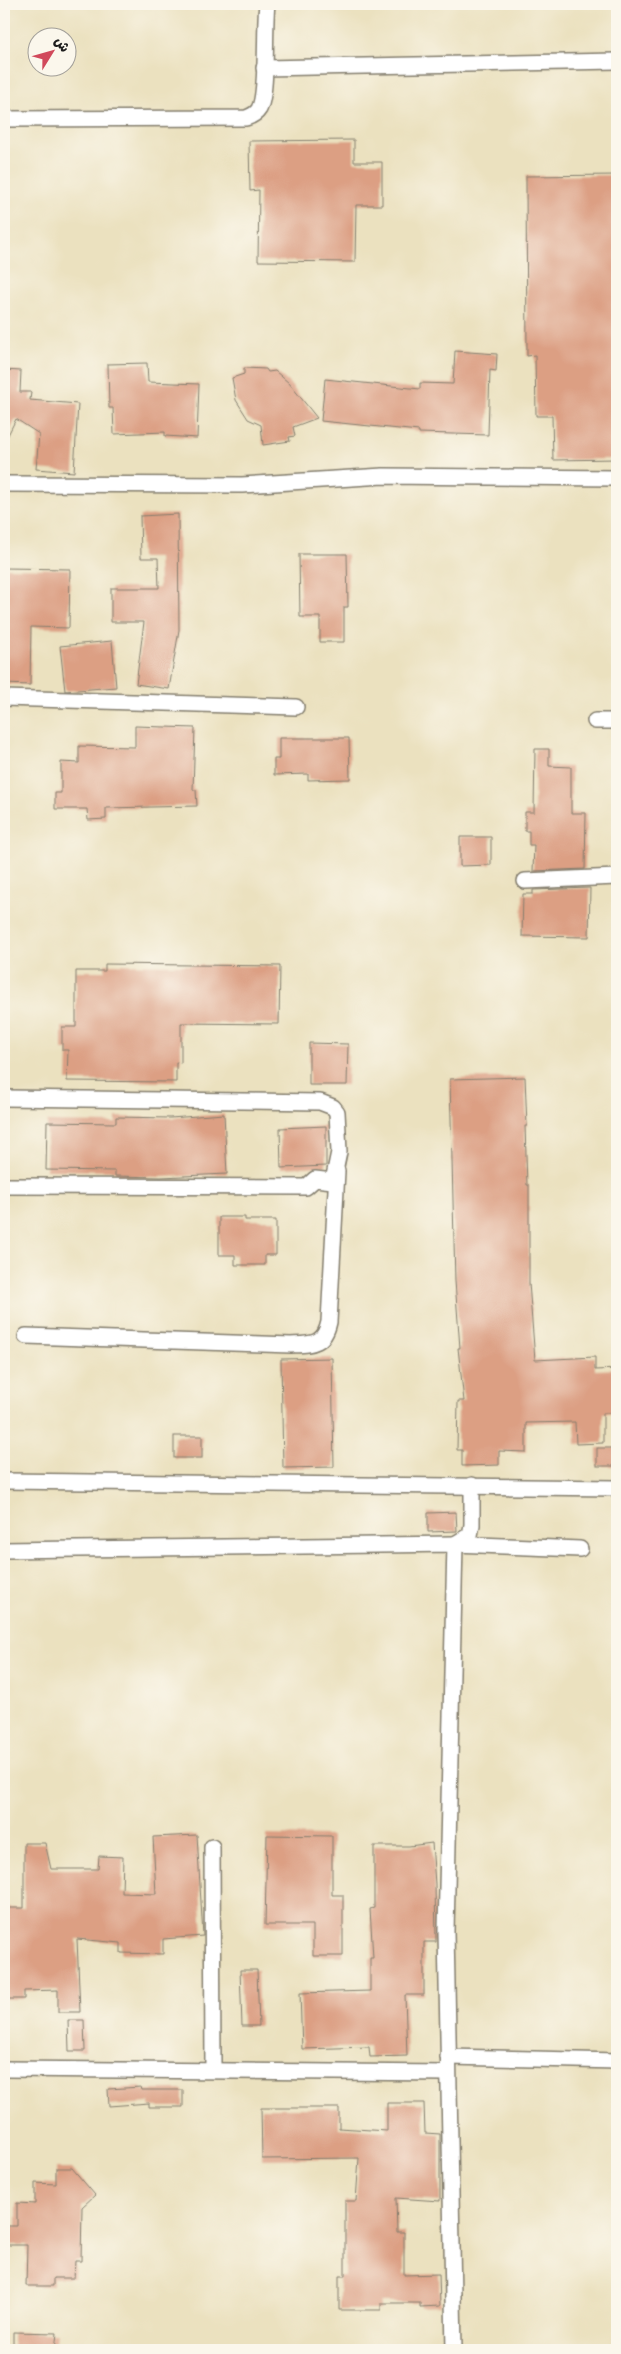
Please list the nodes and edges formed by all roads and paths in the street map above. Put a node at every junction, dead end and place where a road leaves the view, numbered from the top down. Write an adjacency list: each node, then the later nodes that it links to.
1 (267, 4): 3 (street)
2 (617, 61): 3 (street)
3 (264, 68): 4 (street)
4 (4, 119)
5 (617, 478): 6 (street)
6 (4, 484)
7 (4, 698): 8 (street)
8 (296, 707)
9 (595, 721): 10 (street)
10 (617, 721)
11 (617, 877): 12 (street)
12 (525, 881)
13 (4, 1098): 14 (street)
14 (338, 1152): 15 (street); 16 (street)
15 (4, 1186)
16 (26, 1336)
17 (4, 1480): 18 (street)
18 (472, 1485): 19 (street); 20 (street)
19 (617, 1488)
20 (454, 1544): 21 (street); 22 (street); 24 (street)
21 (580, 1549)
22 (4, 1550)
23 (212, 1847): 27 (street)
24 (448, 2057): 25 (street); 28 (street)
25 (617, 2061)
26 (4, 2069): 27 (street)
27 (214, 2070): 28 (street)
28 (448, 2073): 29 (street)
29 (454, 2350)

